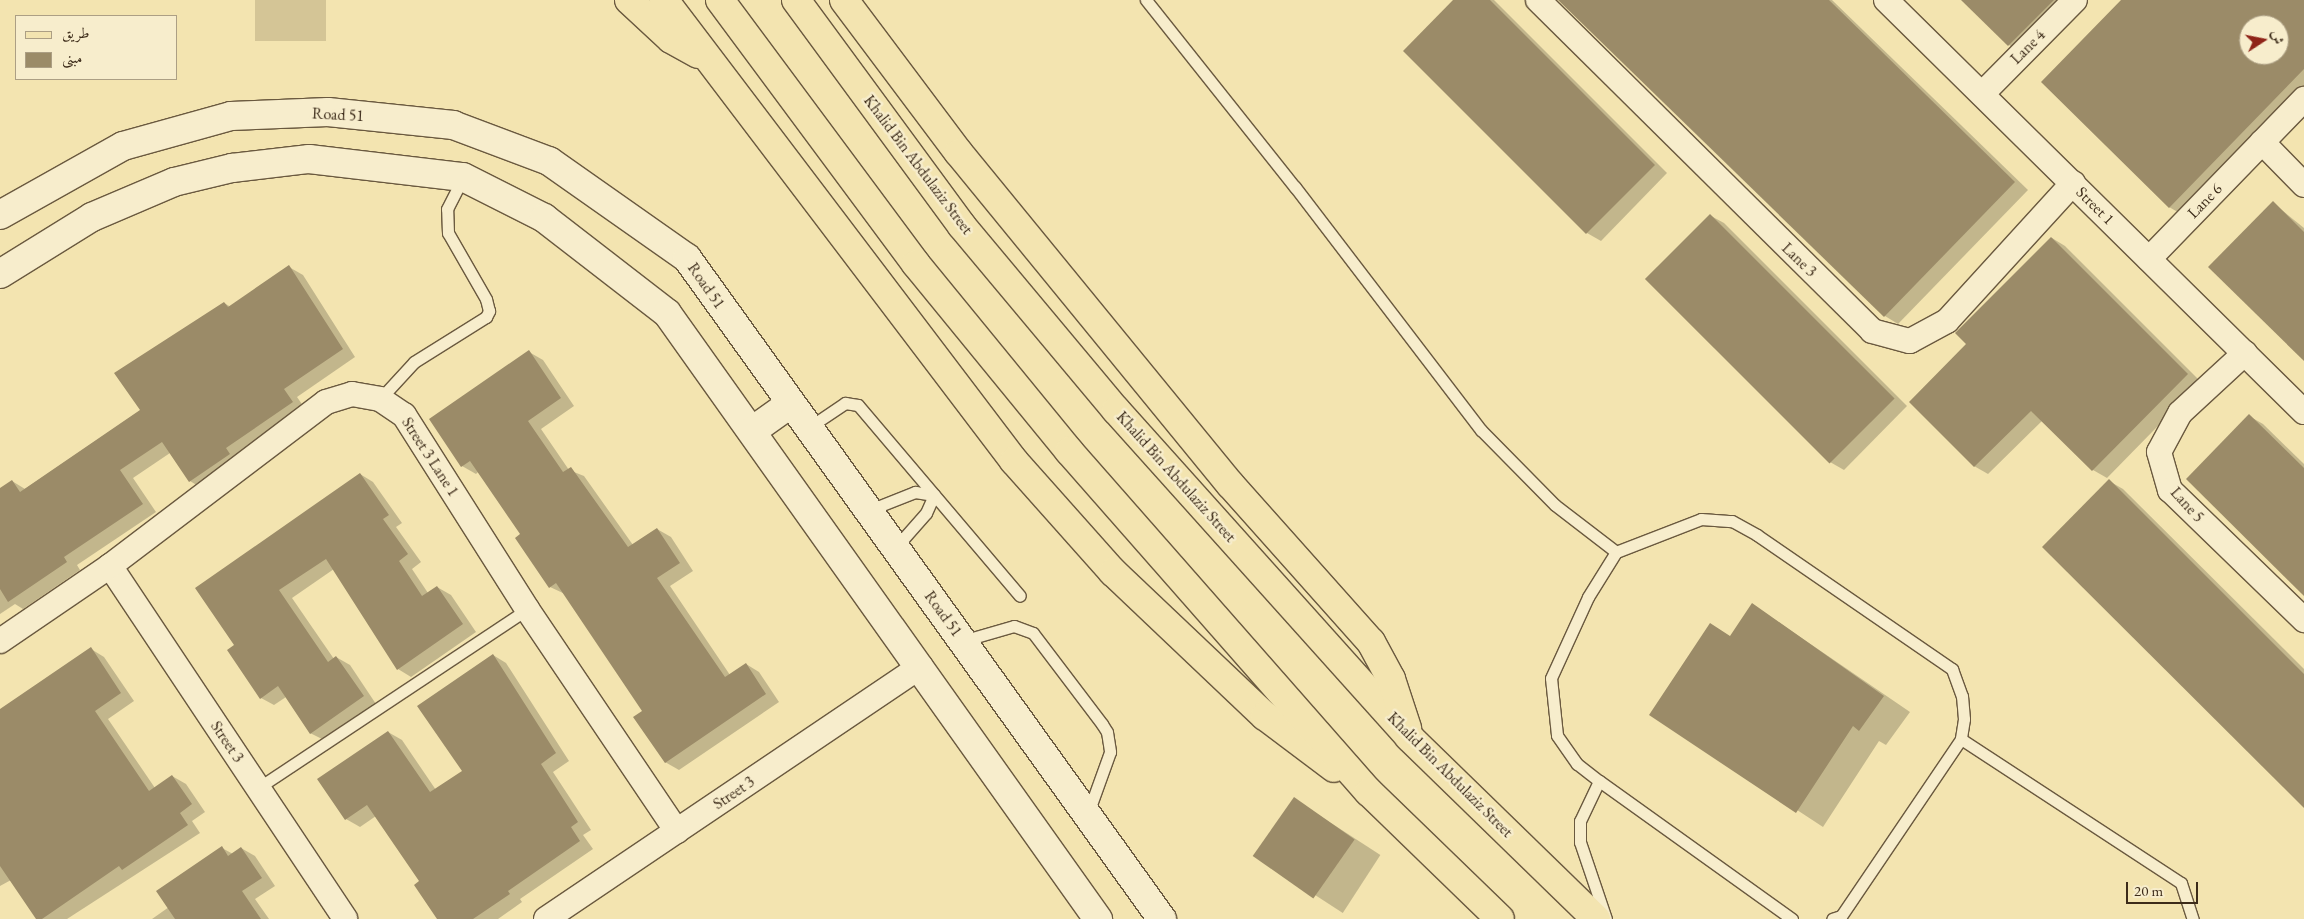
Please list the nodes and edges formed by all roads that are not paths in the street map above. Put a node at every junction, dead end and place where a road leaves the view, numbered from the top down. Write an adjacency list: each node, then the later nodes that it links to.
1 (629, 0): 10 (main road)
2 (664, 0): 10 (main road)
3 (720, 0): 41 (main road)
4 (796, 0): 37 (main road, Khalid Bin Abdulaziz Street)
5 (844, 0): 37 (main road)
6 (1146, 0): 29 (lane)
7 (1538, 0): 15 (street, Lane 3)
8 (1886, 0): 11 (street, Street 1)
9 (2075, 0): 11 (street, Lane 4)
10 (707, 59): 41 (main road)
11 (1982, 94): 15 (street, Street 1)
12 (2304, 100): 13 (street, Lane 6)
13 (2262, 142): 16 (street); 18 (street, Lane 6)
14 (464, 177): 19 (street); 21 (lane); 25 (street)
15 (2073, 184): 18 (street, Street 1)
16 (2304, 185)
17 (0, 215): 22 (street, Road 51)
18 (2149, 259): 20 (street, Street 1)
19 (0, 274)
20 (2245, 353): 23 (street, Street 1); 33 (street, Lane 5)
21 (380, 399): 30 (street, Street 3 Lane 1); 32 (street, Street 3 Lane 1)
22 (790, 404): 24 (street, Road 51); 25 (street)
23 (2304, 412)
24 (808, 428): 26 (lane); 27 (street, Road 51)
25 (752, 431): 36 (street)
26 (934, 495): 27 (lane); 28 (lane); 31 (lane)
27 (867, 511): 28 (street, Road 51)
28 (895, 548): 35 (street, Road 51)
29 (1616, 552): 38 (lane); 39 (lane)
30 (110, 566): 34 (street, Street 3 Lane 1); 40 (street, Street 3)
31 (1020, 596)
32 (527, 609): 40 (lane); 43 (street, Street 3 Lane 1)
33 (2304, 620)
34 (0, 641)
35 (962, 641): 42 (street, Road 51); 42 (lane)
36 (921, 666): 43 (street, Street 3); 47 (street)
37 (1410, 737): 50 (main road, Khalid Bin Abdulaziz Street)
38 (1961, 739): 44 (lane); 53 (lane)
39 (1599, 781): 51 (lane); 52 (lane)
40 (258, 788): 45 (street, Street 3)
41 (1369, 792): 49 (main road)
42 (1087, 815): 48 (street, Road 51)
43 (677, 831): 46 (street, Street 3)
44 (1840, 918)
45 (345, 919)
46 (546, 919)
47 (1098, 919)
48 (1162, 919)
49 (1500, 919)
50 (1596, 919)
51 (1606, 919)
52 (1792, 919)
53 (2193, 919)

